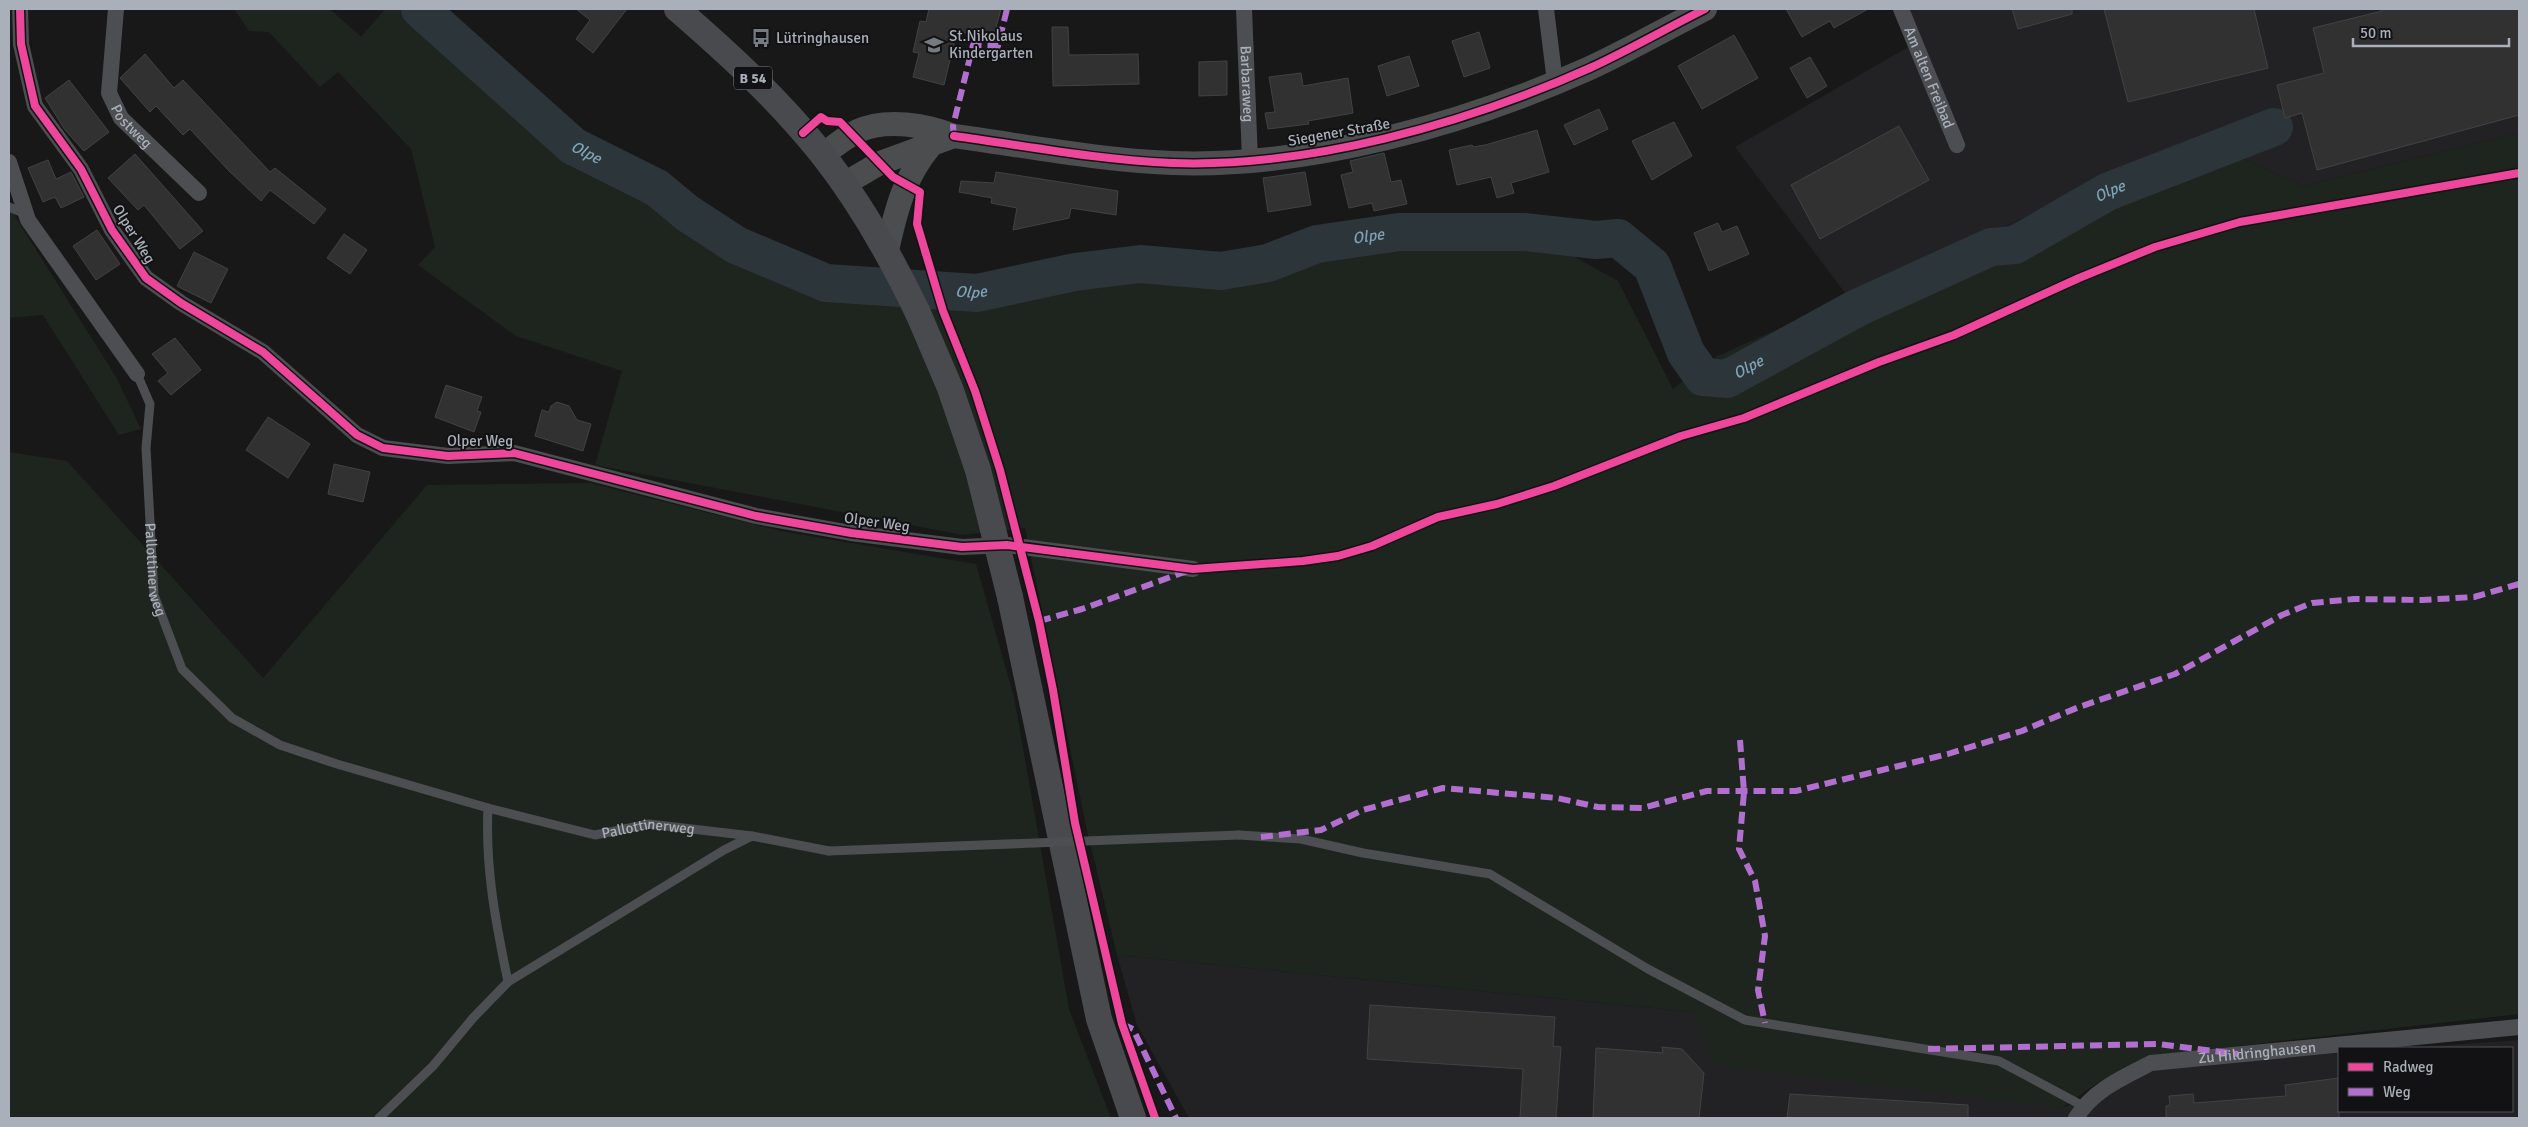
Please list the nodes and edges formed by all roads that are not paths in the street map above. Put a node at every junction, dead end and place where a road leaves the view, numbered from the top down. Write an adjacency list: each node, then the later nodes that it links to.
1 (20, 9): 21 (street, Olper Weg)
2 (116, 9): 16 (street, Postweg)
3 (677, 9): 12 (main road, B 54)
4 (1244, 9): 13 (street, Barbaraweg)
5 (1546, 9): 8 (street)
6 (1705, 9): 8 (street, Siegener Straße)
7 (1901, 9): 11 (street, Am alten Freibad)
8 (1555, 82): 13 (street, Siegener Straße)
9 (954, 136): 10 (street); 12 (street, Siegener Straße); 13 (street, Siegener Straße)
10 (932, 145): 15 (street); 19 (street)
11 (1957, 145)
12 (822, 155): 15 (main road, B 54)
13 (1250, 160)
14 (9, 162): 18 (street, Pallottinerweg)
15 (844, 184): 19 (main road, B 54)
16 (199, 193)
17 (9, 207): 18 (lane)
18 (26, 214): 20 (street, Pallottinerweg)
19 (887, 250): 28 (main road, B 54, bridge)
20 (137, 374): 22 (lane, Pallottinerweg)
21 (1193, 569)
22 (488, 808): 23 (lane, Pallottinerweg); 24 (lane)
23 (752, 836): 24 (lane); 26 (lane, Pallottinerweg, bridge)
24 (508, 982): 27 (lane)
25 (2519, 1027): 26 (street, Zu Hildringhausen)
26 (2080, 1112)
27 (379, 1118)
28 (1134, 1118)

